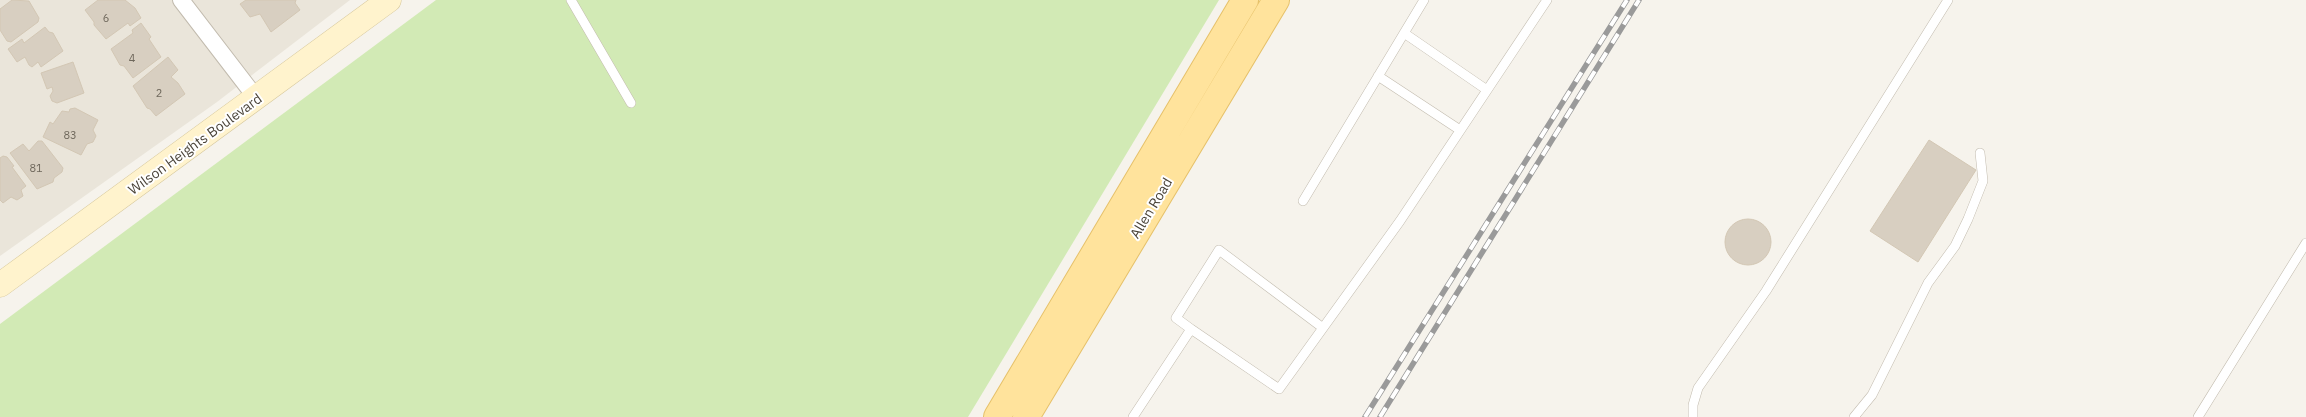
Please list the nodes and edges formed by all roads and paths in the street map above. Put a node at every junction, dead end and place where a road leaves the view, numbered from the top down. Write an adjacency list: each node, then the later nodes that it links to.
1 (181, 0): 12 (street)
2 (388, 0): 12 (main road, Wilson Heights Boulevard)
3 (571, 0): 13 (lane)
4 (1245, 0): 21 (main road, Allen Road)
5 (1276, 0): 22 (main road, Allen Road)
6 (1424, 0): 9 (lane)
7 (1547, 0): 11 (lane)
8 (1948, 0): 24 (lane)
9 (1404, 33): 10 (lane); 11 (lane)
10 (1378, 76): 14 (lane); 16 (lane)
11 (1486, 90): 14 (lane)
12 (257, 99): 18 (main road, Wilson Heights Boulevard)
13 (631, 103)
14 (1460, 130): 19 (lane)
15 (1980, 153): 25 (lane)
16 (1303, 201)
17 (2306, 243): 26 (lane)
18 (0, 285)
19 (1322, 328): 20 (lane); 20 (lane)
20 (1191, 329): 23 (lane)
21 (997, 417)
22 (1026, 417)
23 (1133, 417)
24 (1693, 417)
25 (1854, 417)
26 (2198, 417)

